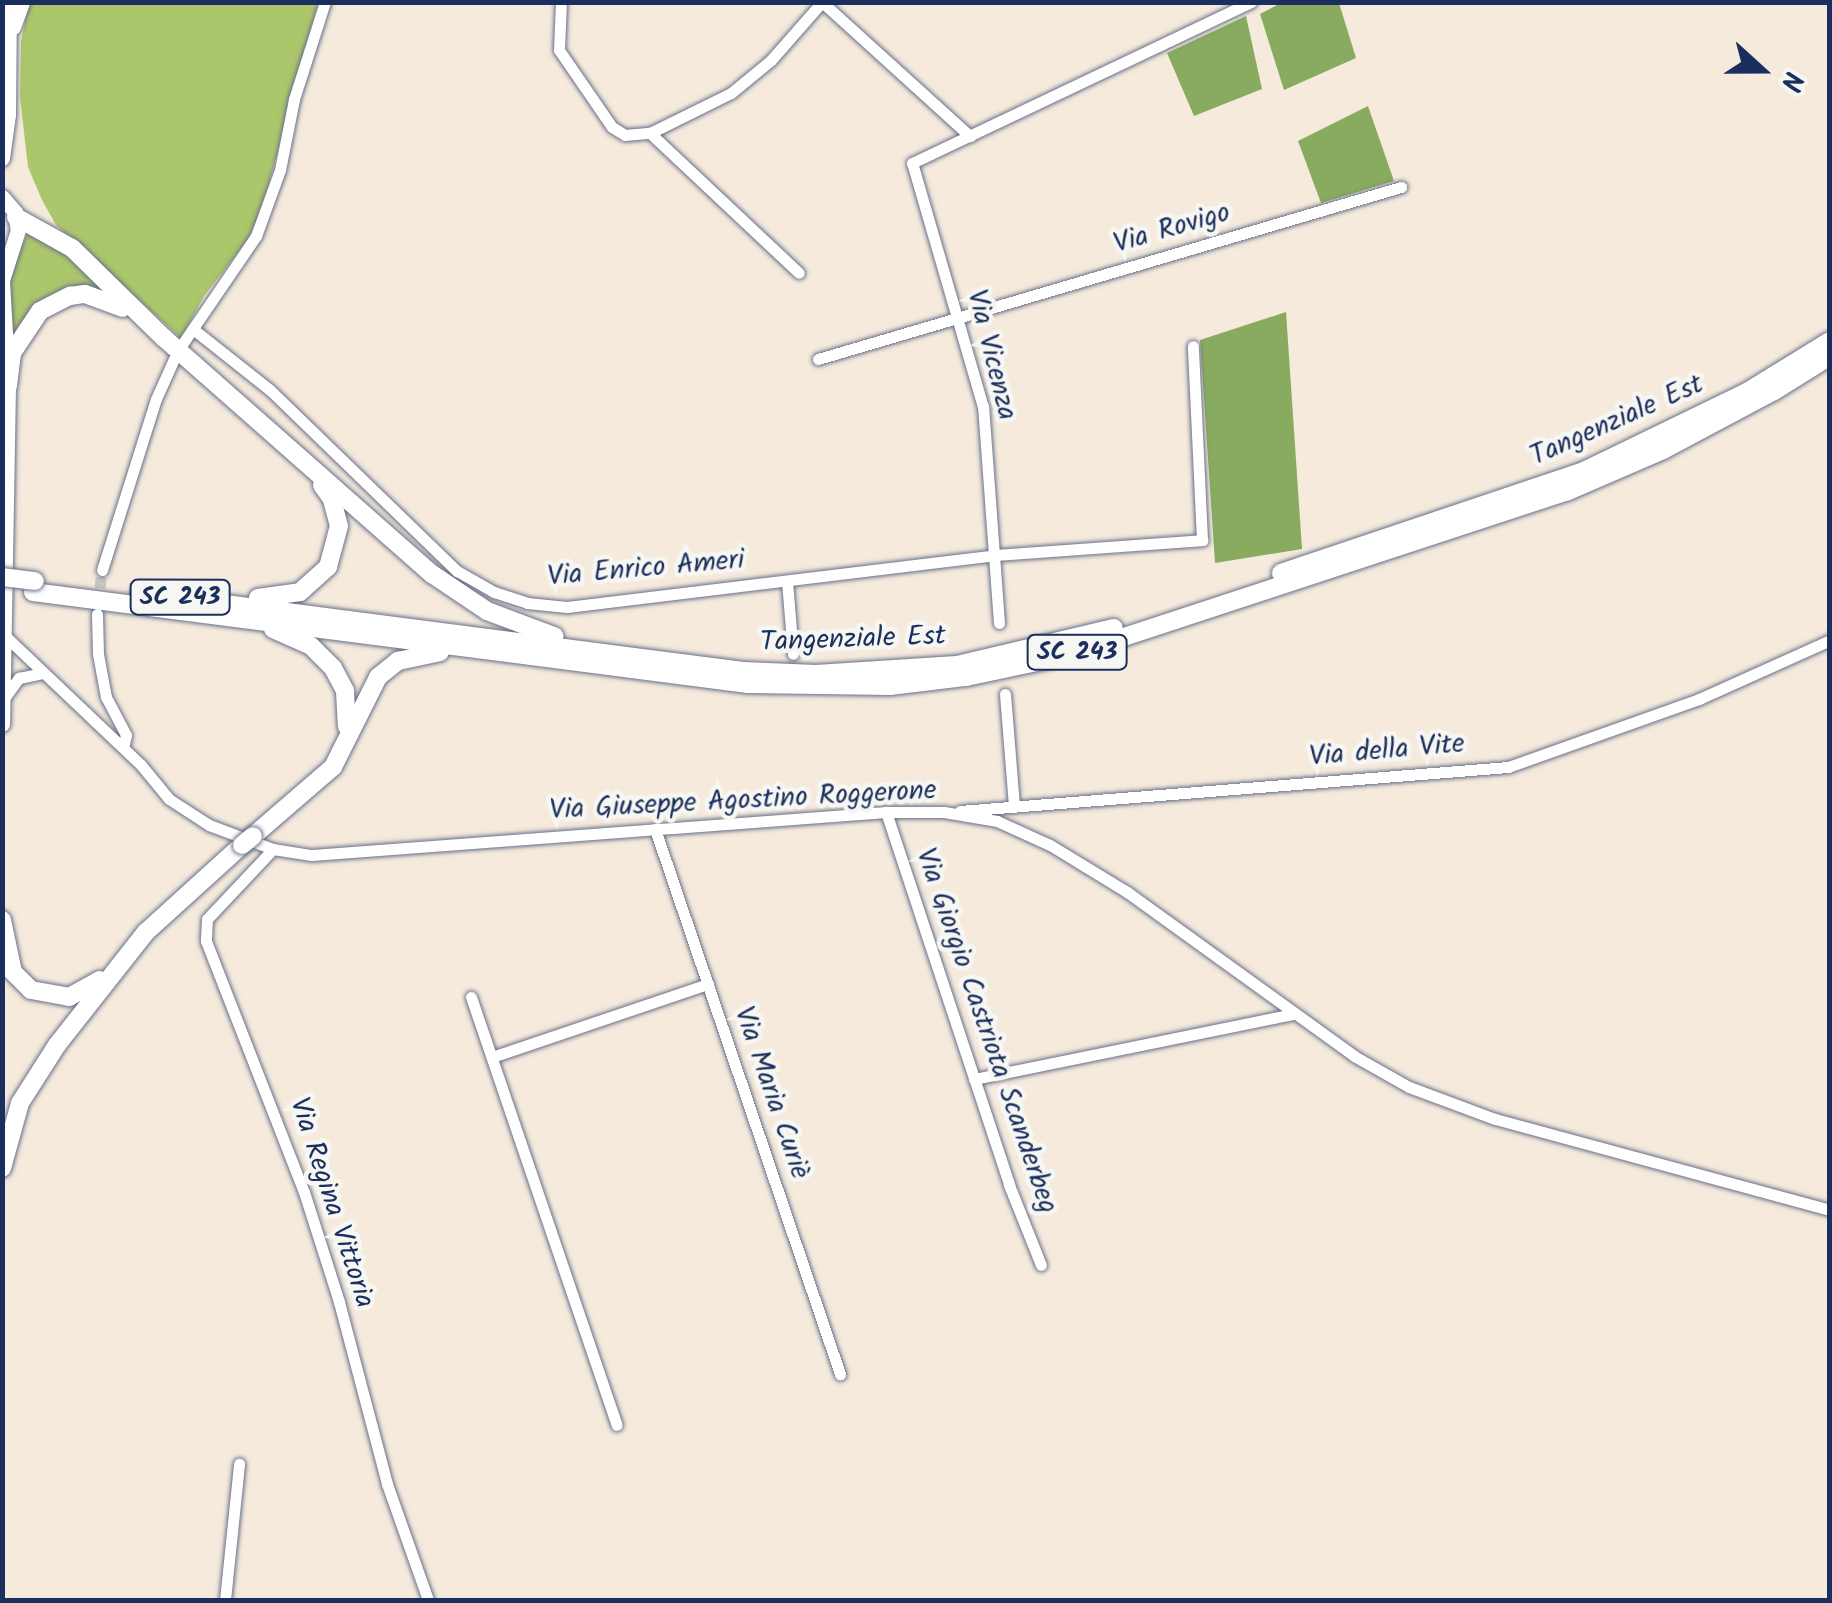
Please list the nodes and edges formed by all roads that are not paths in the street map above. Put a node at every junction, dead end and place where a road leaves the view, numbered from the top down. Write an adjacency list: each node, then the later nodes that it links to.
1 (9, 2): 7 (main road)
2 (22, 2): 7 (main road)
3 (325, 2): 18 (street)
4 (561, 2): 8 (street)
5 (822, 2): 8 (street); 9 (street)
6 (1251, 2): 9 (street)
7 (9, 61): 10 (main road)
8 (650, 133): 15 (street)
9 (970, 136): 17 (street, Via Vicenza)
10 (2, 158)
11 (1401, 187): 17 (street, Via Rovigo)
12 (3, 197): 13 (main road)
13 (16, 217): 14 (main road); 19 (highway)
14 (6, 258): 16 (main road)
15 (799, 273)
16 (2, 280): 25 (main road)
17 (958, 318): 24 (street, Via Rovigo); 27 (street, Via Vicenza)
18 (193, 329): 20 (street); 29 (street, Via Enrico Ameri)
19 (164, 338): 25 (highway); 26 (highway)
20 (183, 343)
21 (1193, 346): 27 (street, Via Enrico Ameri)
22 (1827, 351): 36 (highway, Tangenziale Est / SC 243); 38 (highway, Tangenziale Est / SC 243)
23 (174, 359): 28 (street)
24 (818, 359)
25 (8, 386): 34 (main road)
26 (298, 458): 31 (highway); 38 (highway)
27 (994, 555): 29 (street, Via Enrico Ameri); 33 (street, Via Vicenza)
28 (102, 570)
29 (787, 581): 37 (street)
30 (5, 583): 31 (highway, Tangenziale Est / SC 243)
31 (181, 603): 36 (highway, Tangenziale Est / SC 243); 38 (highway, Tangenziale Est / SC 243); 44 (highway)
32 (97, 614): 43 (street)
33 (999, 623)
34 (3, 633): 39 (street, Via Giuseppe Agostino Roggerone); 41 (main road)
35 (1830, 640): 45 (street, Via della Vite)
36 (519, 654): 44 (highway)
37 (793, 654)
38 (636, 656)
39 (42, 673): 41 (street); 43 (street, Via Giuseppe Agostino Roggerone)
40 (1005, 694): 45 (street)
41 (3, 701): 42 (main road)
42 (2, 724)
43 (123, 748): 49 (street, Via Giuseppe Agostino Roggerone)
44 (341, 754): 51 (highway)
45 (1014, 806): 47 (street, Via della Vite)
46 (886, 812): 47 (street, Via Giuseppe Agostino Roggerone); 48 (street, Via Giuseppe Agostino Roggerone); 56 (street, Via Giorgio Castriota Scanderbeg)
47 (944, 812): 54 (street, Via Giuseppe Agostino Roggerone)
48 (656, 829): 49 (street, Via Giuseppe Agostino Roggerone); 52 (street, Via Maria Curiè)
49 (273, 849): 64 (street, Via Regina Vittoria)
50 (2, 920): 51 (highway)
51 (120, 963): 57 (highway)
52 (708, 984): 55 (street); 60 (street, Via Maria Curiè)
53 (470, 996): 55 (street)
54 (1294, 1014): 56 (street); 58 (street, Via Giuseppe Agostino Roggerone)
55 (492, 1057): 61 (street)
56 (974, 1079): 59 (street, Via Giorgio Castriota Scanderbeg)
57 (2, 1168)
58 (1830, 1210)
59 (1041, 1265)
60 (840, 1374)
61 (617, 1425)
62 (240, 1464): 63 (street)
63 (224, 1600)
64 (428, 1600)

